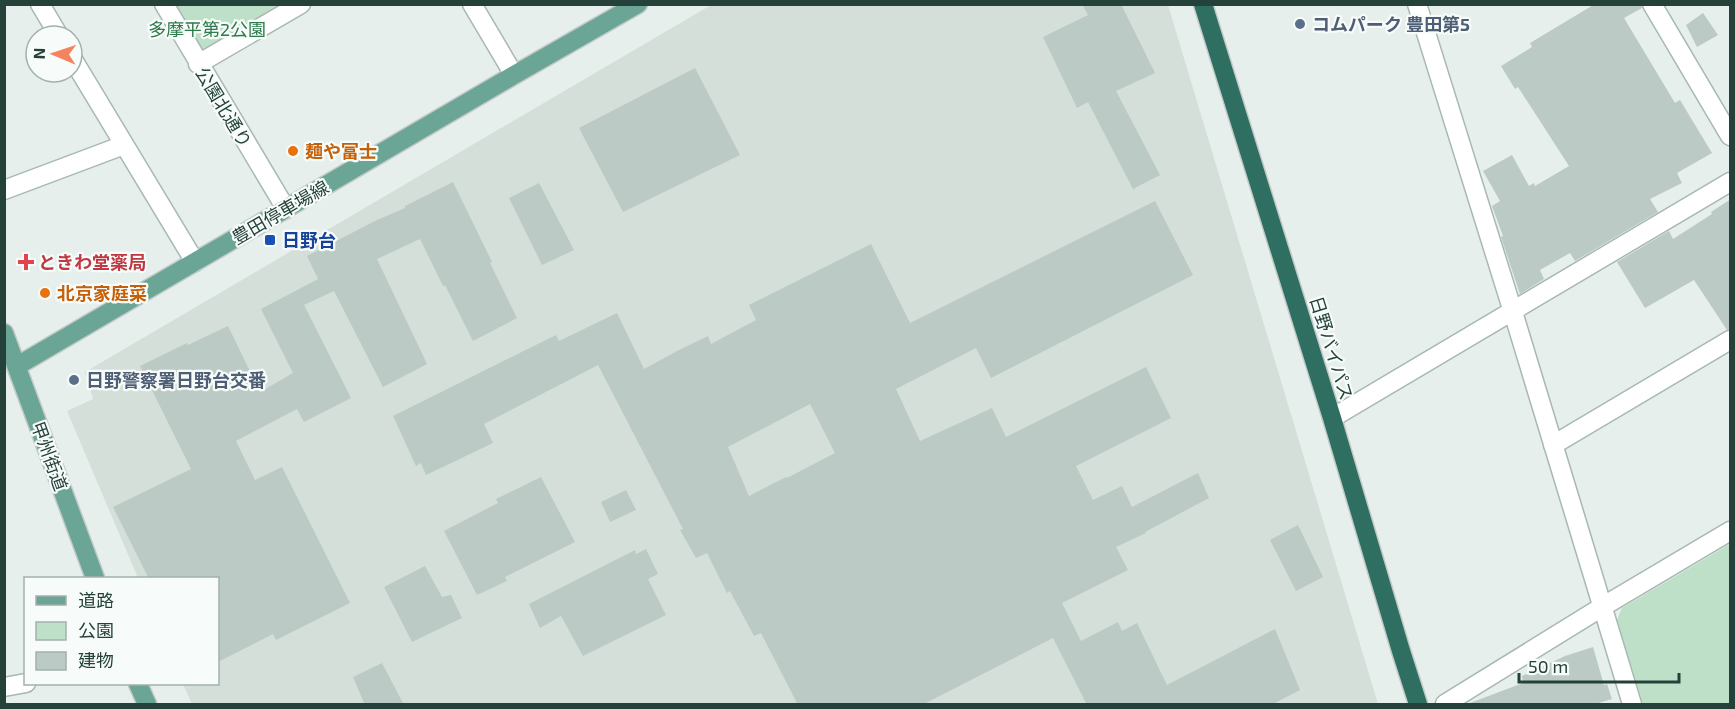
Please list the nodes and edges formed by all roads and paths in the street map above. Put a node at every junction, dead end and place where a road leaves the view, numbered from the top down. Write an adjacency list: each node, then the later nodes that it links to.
1 (40, 4): 9 (street)
2 (164, 4): 10 (street, 公園北通り)
3 (301, 4): 10 (street)
4 (472, 4): 11 (street)
5 (638, 4): 11 (main road, 豊田停車場線)
6 (1203, 4): 23 (highway, 日野バイパス)
7 (1417, 4): 19 (street)
8 (1652, 4): 13 (street)
9 (52, 24)
10 (198, 63): 17 (street, 公園北通り)
11 (514, 75): 17 (main road, 豊田停車場線)
12 (84, 78): 14 (street)
13 (1731, 136)
14 (124, 145): 16 (street); 18 (street)
15 (1731, 182): 19 (street)
16 (4, 190)
17 (286, 209): 18 (main road, 豊田停車場線)
18 (195, 261): 22 (main road, 豊田停車場線)
19 (1513, 312): 23 (street); 24 (street)
20 (4, 333): 22 (main road, 甲州街道)
21 (1731, 340): 24 (street)
22 (11, 370): 26 (main road, 甲州街道)
23 (1332, 418): 32 (highway, 日野バイパス)
24 (1553, 445): 27 (street)
25 (1731, 531): 27 (street)
26 (94, 577)
27 (1602, 607): 33 (street); 34 (street)
28 (24, 683): 30 (street)
29 (138, 685): 31 (main road)
30 (4, 687)
31 (147, 705)
32 (1418, 705)
33 (1444, 705)
34 (1632, 705)

